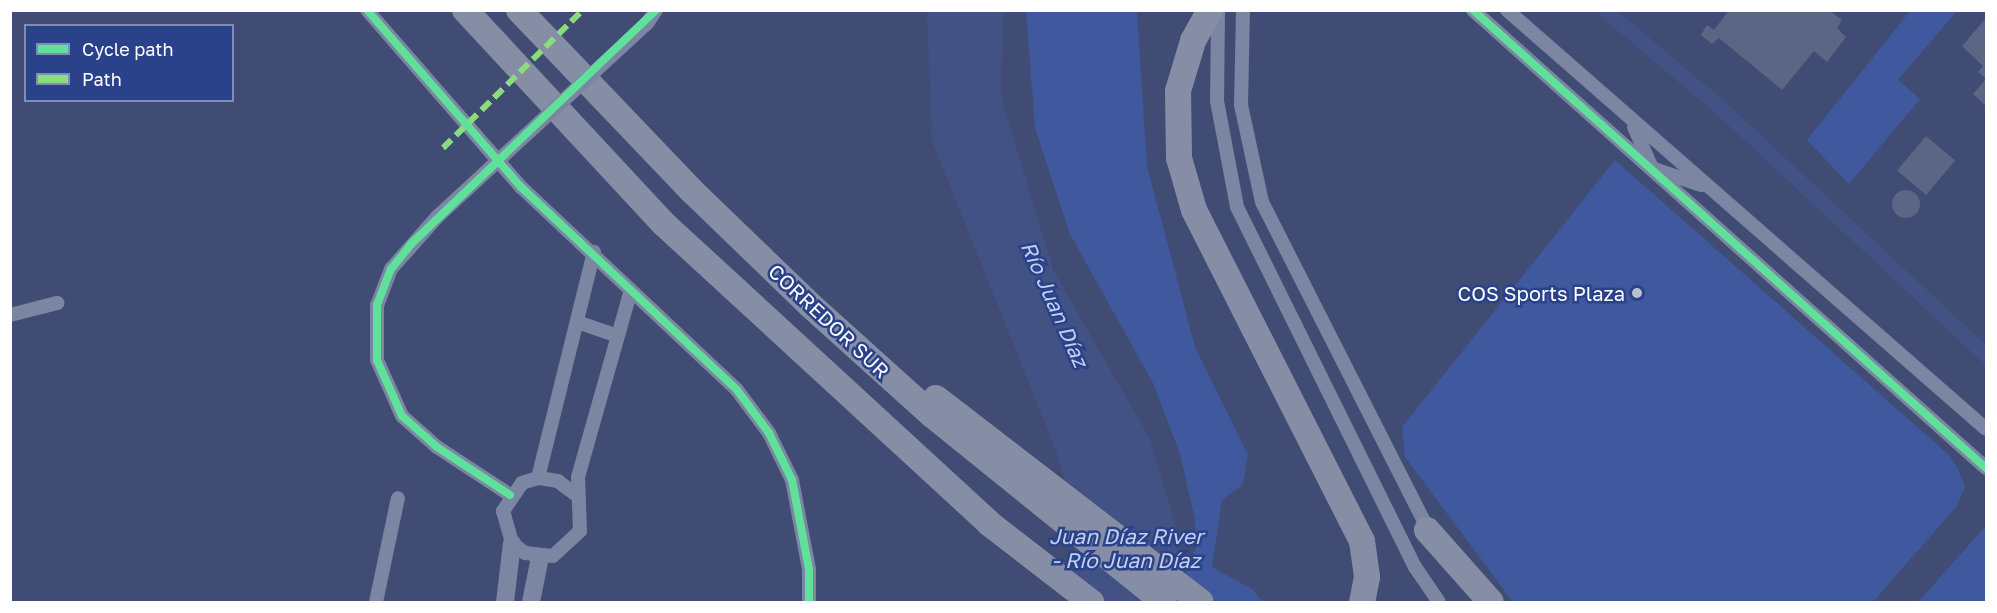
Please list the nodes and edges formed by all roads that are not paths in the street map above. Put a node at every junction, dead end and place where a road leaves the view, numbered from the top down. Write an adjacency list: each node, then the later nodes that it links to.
1 (367, 10): 13 (street)
2 (465, 10): 33 (highway)
3 (519, 10): 22 (highway, CORREDOR SUR)
4 (1210, 10): 36 (highway)
5 (1218, 10): 37 (street)
6 (1243, 10): 26 (street)
7 (1473, 10): 11 (street)
8 (1507, 10): 10 (street)
9 (652, 16): 24 (street, bridge)
10 (1616, 105): 11 (street); 12 (street)
11 (1652, 168): 12 (street); 20 (street)
12 (1725, 199): 19 (street)
13 (594, 252): 14 (street); 17 (street)
14 (631, 290): 18 (street); 32 (street)
15 (57, 303): 16 (street)
16 (10, 315)
17 (577, 322): 18 (street); 21 (street)
18 (618, 336): 23 (street)
19 (1986, 429)
20 (1986, 468)
21 (538, 478): 23 (street); 24 (street)
22 (1026, 478): 34 (highway, CORREDOR SUR); 35 (highway)
23 (575, 494): 28 (street)
24 (510, 495): 27 (street)
25 (398, 498): 29 (street)
26 (1427, 530): 38 (street); 39 (highway)
27 (512, 543): 28 (street); 30 (street)
28 (540, 557): 31 (street)
29 (376, 603)
30 (505, 603)
31 (531, 603)
32 (809, 603)
33 (1091, 603)
34 (1164, 603)
35 (1201, 603)
36 (1362, 603)
37 (1440, 603)
38 (1475, 603)
39 (1491, 603)

